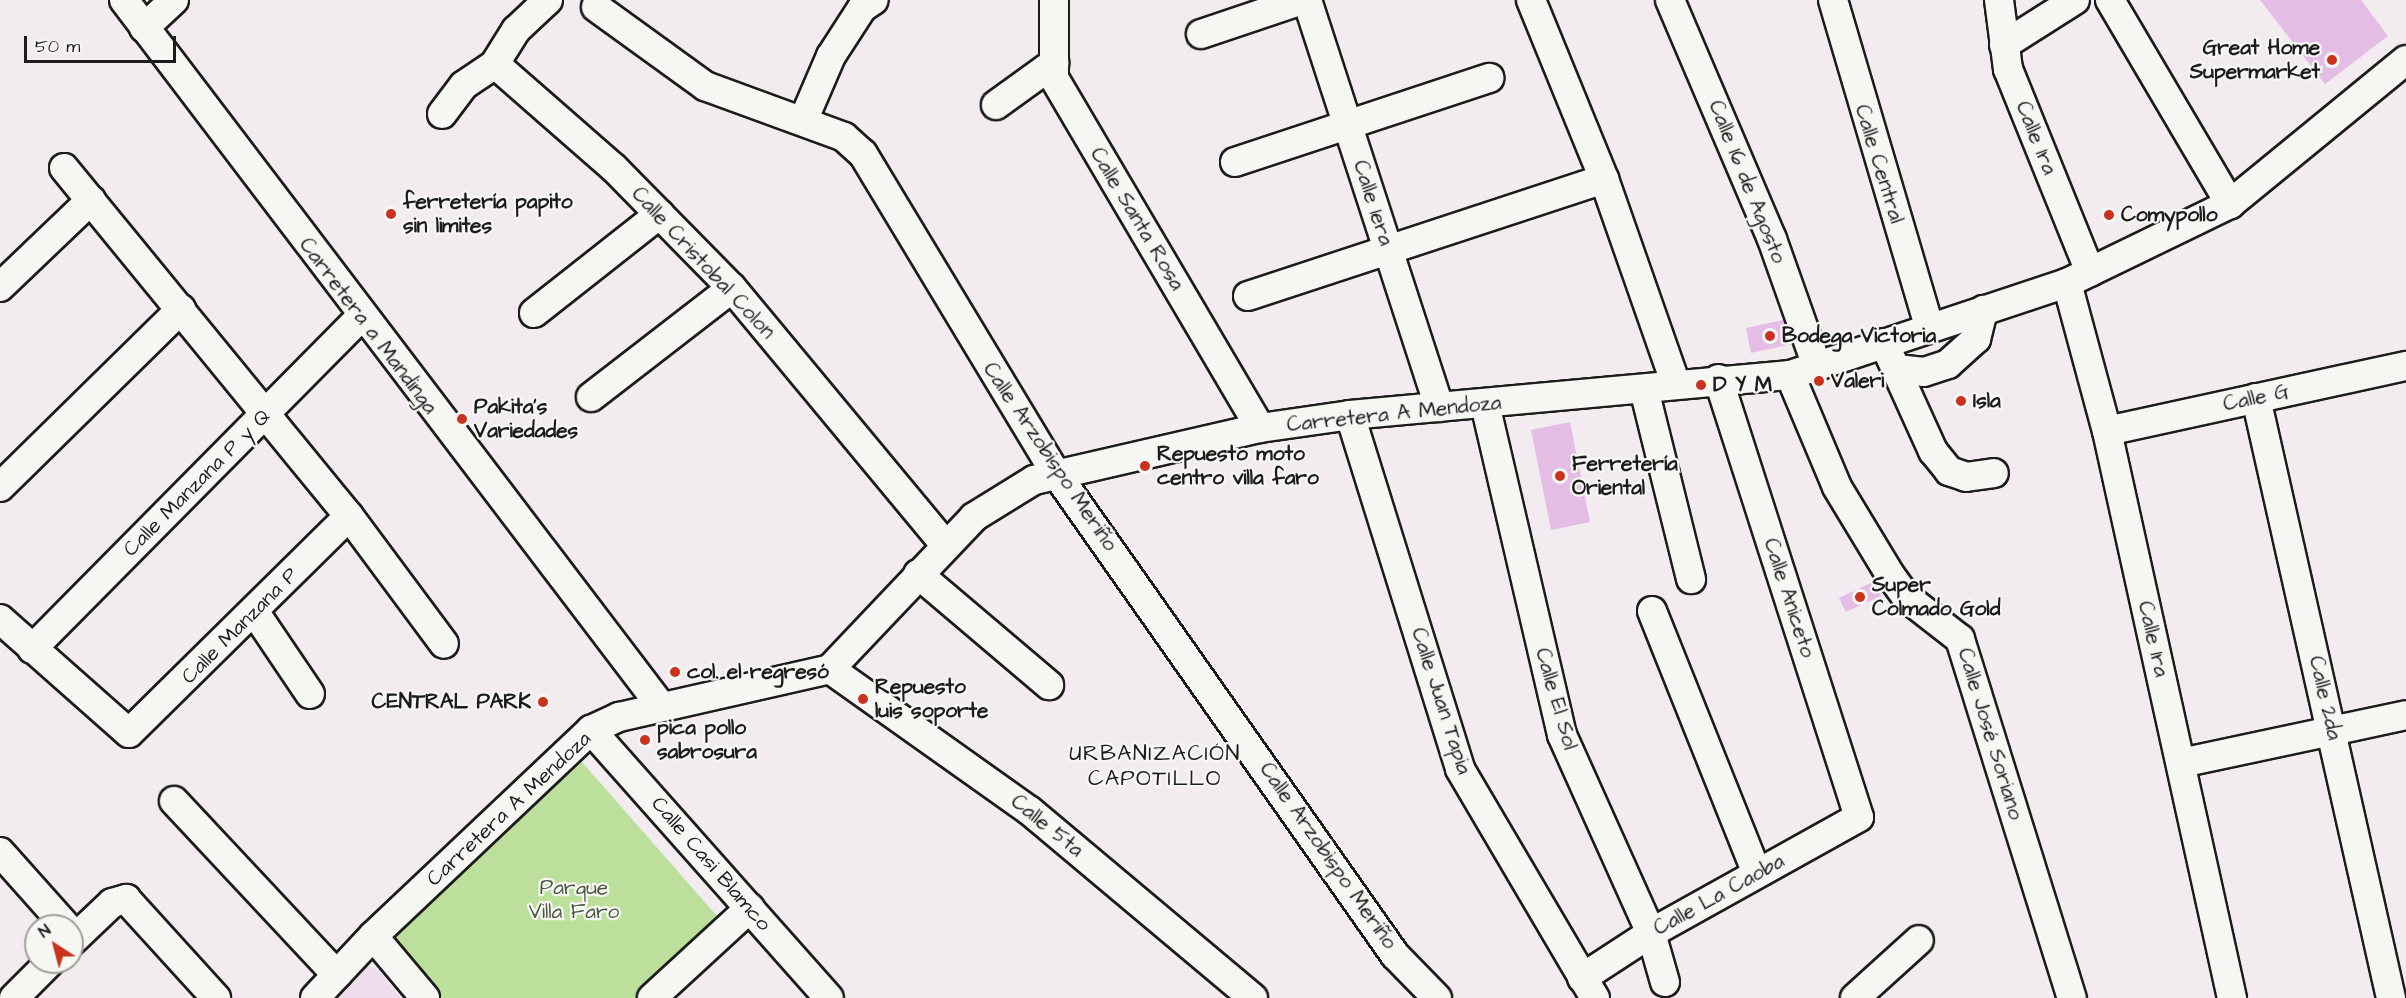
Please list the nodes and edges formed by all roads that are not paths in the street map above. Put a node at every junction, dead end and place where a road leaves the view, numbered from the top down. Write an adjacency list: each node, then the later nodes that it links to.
1 (124, 0): 15 (street, Carretera a Mandinga)
2 (174, 0): 15 (street)
3 (548, 0): 20 (street)
4 (874, 0): 24 (street)
5 (1054, 0): 19 (street, Calle Santa Rosa)
6 (1302, 0): 16 (street)
7 (1307, 0): 25 (street, Calle 1era)
8 (1531, 0): 28 (street)
9 (1670, 0): 43 (street, Calle 16 de Agosto)
10 (1833, 0): 41 (street, Calle Central)
11 (1999, 0): 17 (street, Calle 1ra)
12 (2075, 0): 17 (street)
13 (2110, 0): 30 (street)
14 (590, 2): 24 (street, Calle Arzobispo Meriño)
15 (144, 28): 40 (street, Carretera a Mandinga)
16 (1201, 34)
17 (2004, 45): 33 (street, Calle 1ra)
18 (2406, 60): 30 (street, Carretera A Mendoza)
19 (1054, 63): 22 (street); 56 (street, Calle Santa Rosa)
20 (495, 64): 23 (street); 31 (street, Calle Cristobal Colon)
21 (1489, 78): 25 (street)
22 (996, 105)
23 (442, 114)
24 (804, 122): 58 (street, Calle Arzobispo Meriño)
25 (1348, 124): 26 (street); 32 (street, Calle 1era)
26 (1235, 162)
27 (64, 168): 29 (street)
28 (1604, 180): 32 (street); 48 (street)
29 (91, 200): 34 (street); 37 (street)
30 (2230, 204): 33 (street, Carretera A Mendoza)
31 (660, 213): 35 (street, Calle Cristobal Colon); 39 (street)
32 (1389, 251): 36 (street); 53 (street, Calle 1era)
33 (2078, 278): 38 (street, Carretera A Mendoza); 57 (street, Calle 1ra)
34 (0, 287)
35 (732, 288): 50 (street); 62 (street, Calle Cristobal Colon)
36 (1248, 296)
37 (181, 309): 54 (street); 60 (street)
38 (1983, 310): 41 (street, Carretera A Mendoza); 44 (street)
39 (534, 313)
40 (361, 317): 54 (street, Calle Manzana P y Q); 73 (street, Carretera a Mandinga)
41 (1929, 327): 42 (street, Carretera A Mendoza)
42 (1884, 343): 43 (street, Carretera A Mendoza); 44 (street)
43 (1817, 366): 46 (street, Carretera A Mendoza)
44 (1897, 369): 59 (street)
45 (2405, 370): 51 (street, Calle G)
46 (1790, 375): 47 (street, Carretera A Mendoza); 101 (street, Calle José Soriano)
47 (1718, 379): 48 (street, Carretera A Mendoza); 79 (street, Calle Aniceto)
48 (1676, 385): 49 (street, Carretera A Mendoza)
49 (1644, 389): 52 (street, Carretera A Mendoza); 64 (street)
50 (591, 397)
51 (2256, 398): 57 (street, Calle G); 76 (street, Calle 2da)
52 (1485, 404): 53 (street, Carretera A Mendoza); 85 (street, Calle El Sol)
53 (1438, 407): 55 (street, Carretera A Mendoza)
54 (267, 413): 61 (street); 69 (street, Calle Manzana P y Q)
55 (1350, 415): 56 (street, Carretera A Mendoza); 91 (street, Calle Juan Tapia)
56 (1260, 428): 58 (street, Carretera A Mendoza)
57 (2107, 431): 77 (street, Calle 1ra)
58 (1055, 472): 62 (street, Carretera A Mendoza); 99 (street, Calle Arzobispo Meriño)
59 (1994, 473)
60 (0, 487)
61 (349, 516): 66 (street, Calle Manzana P); 68 (street)
62 (945, 545): 63 (street, Carretera A Mendoza)
63 (918, 574): 70 (street, Carretera A Mendoza); 71 (street)
64 (1691, 579)
65 (1652, 611): 81 (street)
66 (254, 612): 69 (street, Calle Manzana P); 72 (street)
67 (0, 619): 69 (street)
68 (444, 644)
69 (32, 649)
70 (830, 669): 73 (street, Carretera A Mendoza); 98 (street, Calle 5ta)
71 (1049, 685)
72 (310, 694)
73 (661, 706): 75 (street, Carretera A Mendoza)
74 (2406, 715): 76 (street)
75 (591, 730): 82 (street, Calle Casi Blamco); 86 (street, Carretera A Mendoza)
76 (2333, 731): 77 (street); 103 (street, Calle 2da)
77 (2181, 763): 102 (street, Calle 1ra)
78 (174, 801): 89 (street)
79 (1859, 817): 81 (street, Calle La Caoba)
80 (0, 852): 83 (street)
81 (1757, 873): 85 (street, Calle La Caoba)
82 (750, 908): 96 (street); 97 (street, Calle Casi Blamco)
83 (54, 914)
84 (84, 925): 93 (street)
85 (1651, 933): 90 (street, Calle El Sol); 91 (street, Calle La Caoba)
86 (373, 936): 89 (street, Carretera A Mendoza); 95 (street)
87 (1919, 940): 100 (street)
88 (38, 974): 92 (street)
89 (336, 975): 94 (street, Carretera A Mendoza)
90 (1665, 982)
91 (1589, 988)
92 (14, 998)
93 (216, 998)
94 (315, 998)
95 (425, 998)
96 (652, 998)
97 (829, 998)
98 (1253, 998)
99 (1437, 998)
100 (1855, 998)
101 (2072, 998)
102 (2232, 998)
103 (2391, 998)

